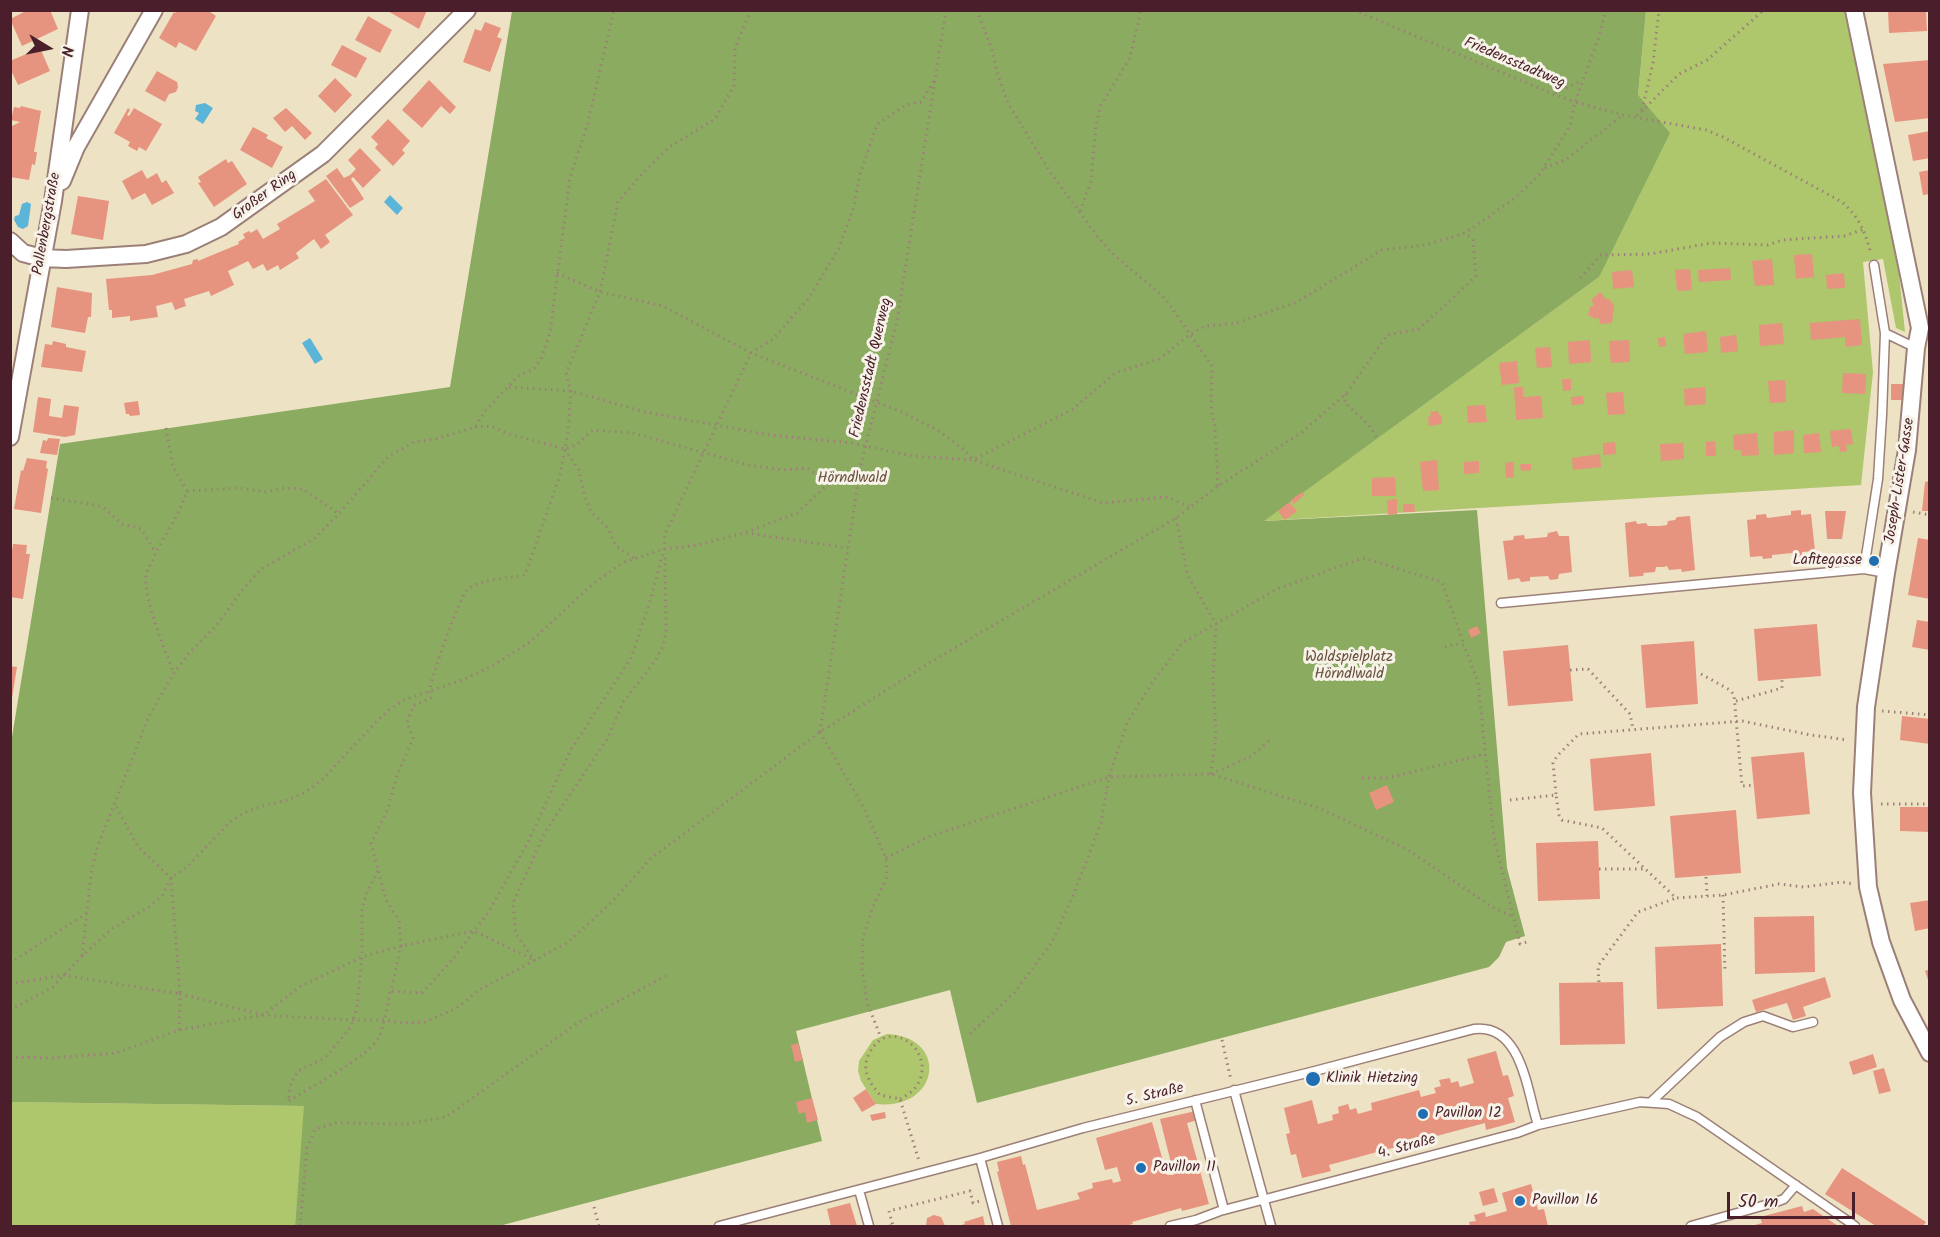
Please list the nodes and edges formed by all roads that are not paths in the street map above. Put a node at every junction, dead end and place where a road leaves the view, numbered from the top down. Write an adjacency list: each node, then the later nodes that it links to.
1 (80, 10): 5 (street, Pallenbergstraße)
2 (154, 10): 5 (street)
3 (467, 10): 7 (street, Großer Ring)
4 (1854, 10): 10 (street)
5 (53, 201): 7 (street, Pallenbergstraße)
6 (10, 241): 7 (street, Großer Ring)
7 (42, 258): 11 (street, Pallenbergstraße)
8 (1874, 265): 9 (lane)
9 (1884, 333): 10 (lane); 12 (lane)
10 (1923, 346): 13 (street, Joseph-Lister-Gasse)
11 (10, 437)
12 (1864, 569): 13 (lane); 14 (lane)
13 (1886, 573): 16 (street, Joseph-Lister-Gasse)
14 (1501, 603)
15 (1813, 1022): 19 (lane)
16 (1929, 1053)
17 (1234, 1090): 18 (lane, 5. Straße); 20 (lane, 5. Straße); 24 (lane)
18 (1195, 1100): 21 (lane, 5. Straße); 25 (lane)
19 (1652, 1101): 20 (lane, 4. Straße); 22 (lane)
20 (1538, 1125): 24 (lane, 4. Straße)
21 (980, 1158): 23 (lane, 5. Straße); 29 (lane)
22 (1796, 1185): 32 (lane); 33 (lane)
23 (859, 1190): 26 (lane, 5. Straße); 28 (lane)
24 (1263, 1200): 25 (lane, 4. Straße); 31 (lane)
25 (1224, 1210): 30 (lane, 4. Straße)
26 (743, 1224): 27 (lane, 5. Straße)
27 (719, 1227)
28 (869, 1227)
29 (998, 1227)
30 (1170, 1227)
31 (1271, 1227)
32 (1691, 1227)
33 (1855, 1227)

